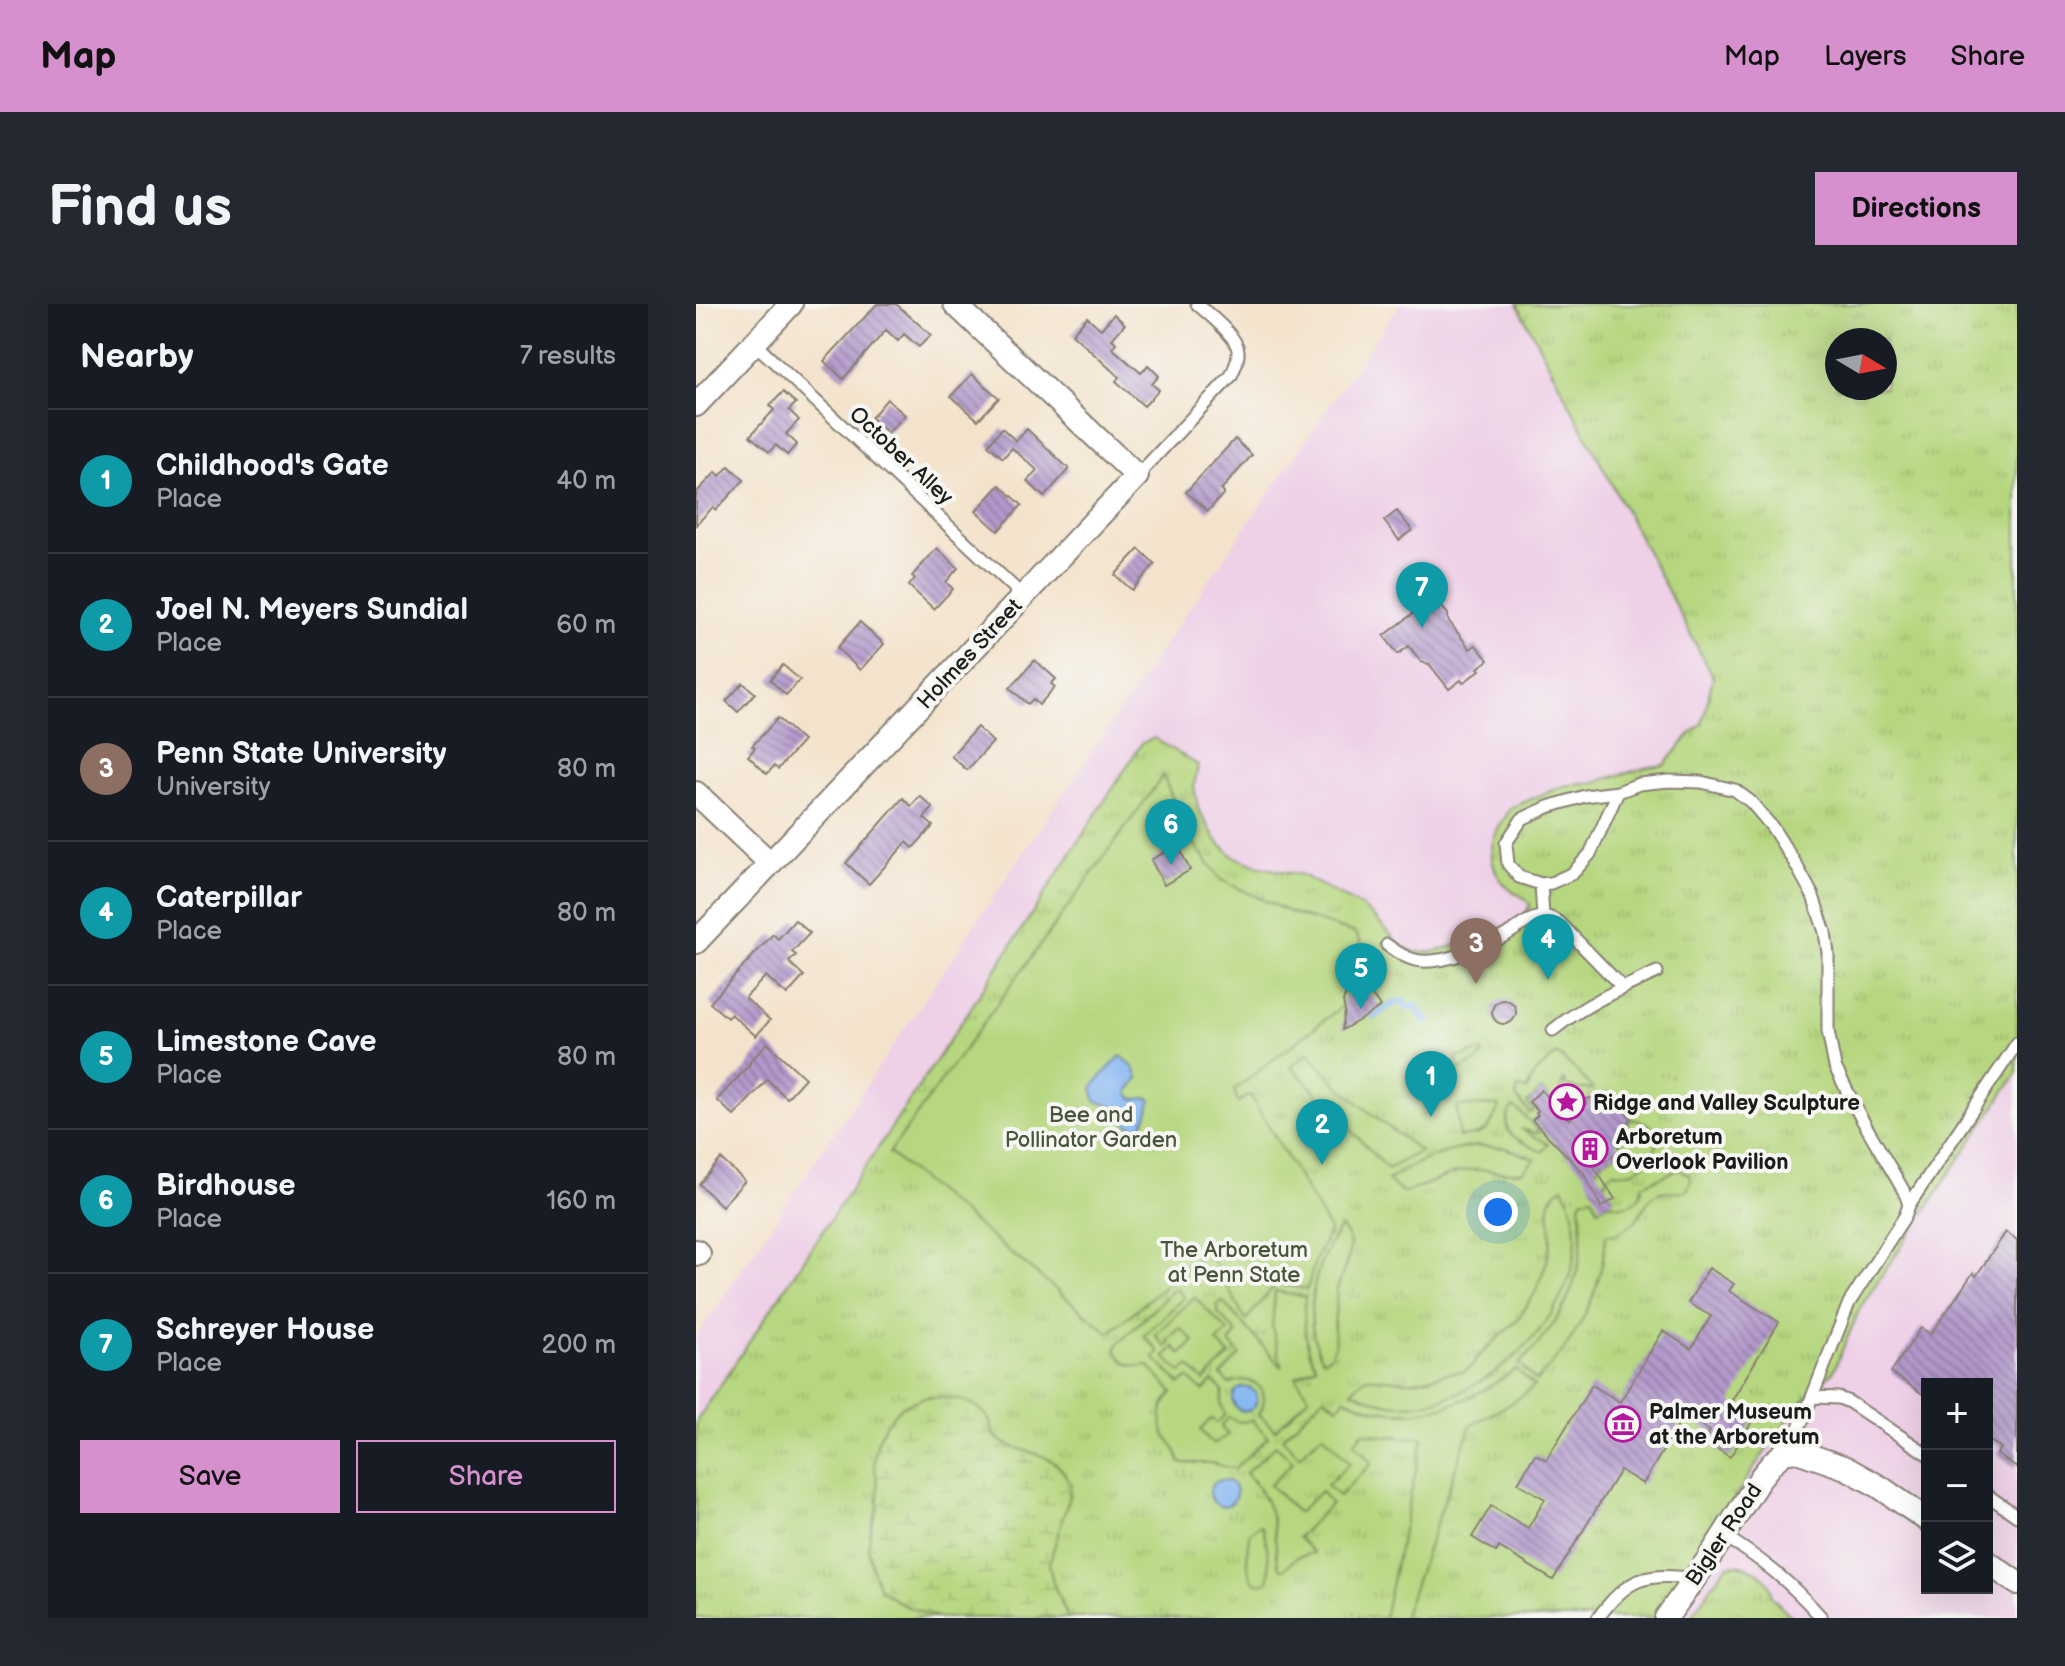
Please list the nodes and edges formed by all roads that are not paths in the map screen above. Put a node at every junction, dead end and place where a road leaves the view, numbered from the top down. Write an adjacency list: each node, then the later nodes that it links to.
1 (791, 304): 4 (street)
2 (955, 304): 6 (street)
3 (1197, 304): 6 (lane, Holmes Street)
4 (754, 343): 5 (street); 7 (lane, October Alley)
5 (696, 405)
6 (1137, 476): 7 (street, Holmes Street)
7 (1023, 596): 10 (street, Holmes Street)
8 (1618, 792): 11 (lane); 11 (lane); 19 (lane)
9 (696, 793): 10 (street)
10 (770, 863): 13 (street, Holmes Street)
11 (1541, 884): 12 (lane)
12 (1543, 917): 14 (lane); 16 (lane)
13 (696, 942)
14 (1387, 945)
15 (1657, 972): 16 (lane)
16 (1623, 988): 17 (lane)
17 (1553, 1030)
18 (2017, 1043): 19 (lane)
19 (1909, 1205): 20 (lane)
20 (1812, 1397): 21 (lane); 22 (lane)
21 (1921, 1450)
22 (1784, 1453): 24 (street); 26 (street, Bigler Road)
23 (1993, 1499): 25 (lane)
24 (1921, 1516)
25 (2017, 1516)
26 (1723, 1535): 28 (street, Bigler Road); 32 (lane)
27 (1993, 1566): 29 (street)
28 (1694, 1579): 30 (lane); 31 (street, Bigler Road)
29 (2017, 1583)
30 (1598, 1618)
31 (1666, 1618)
32 (1822, 1618)

